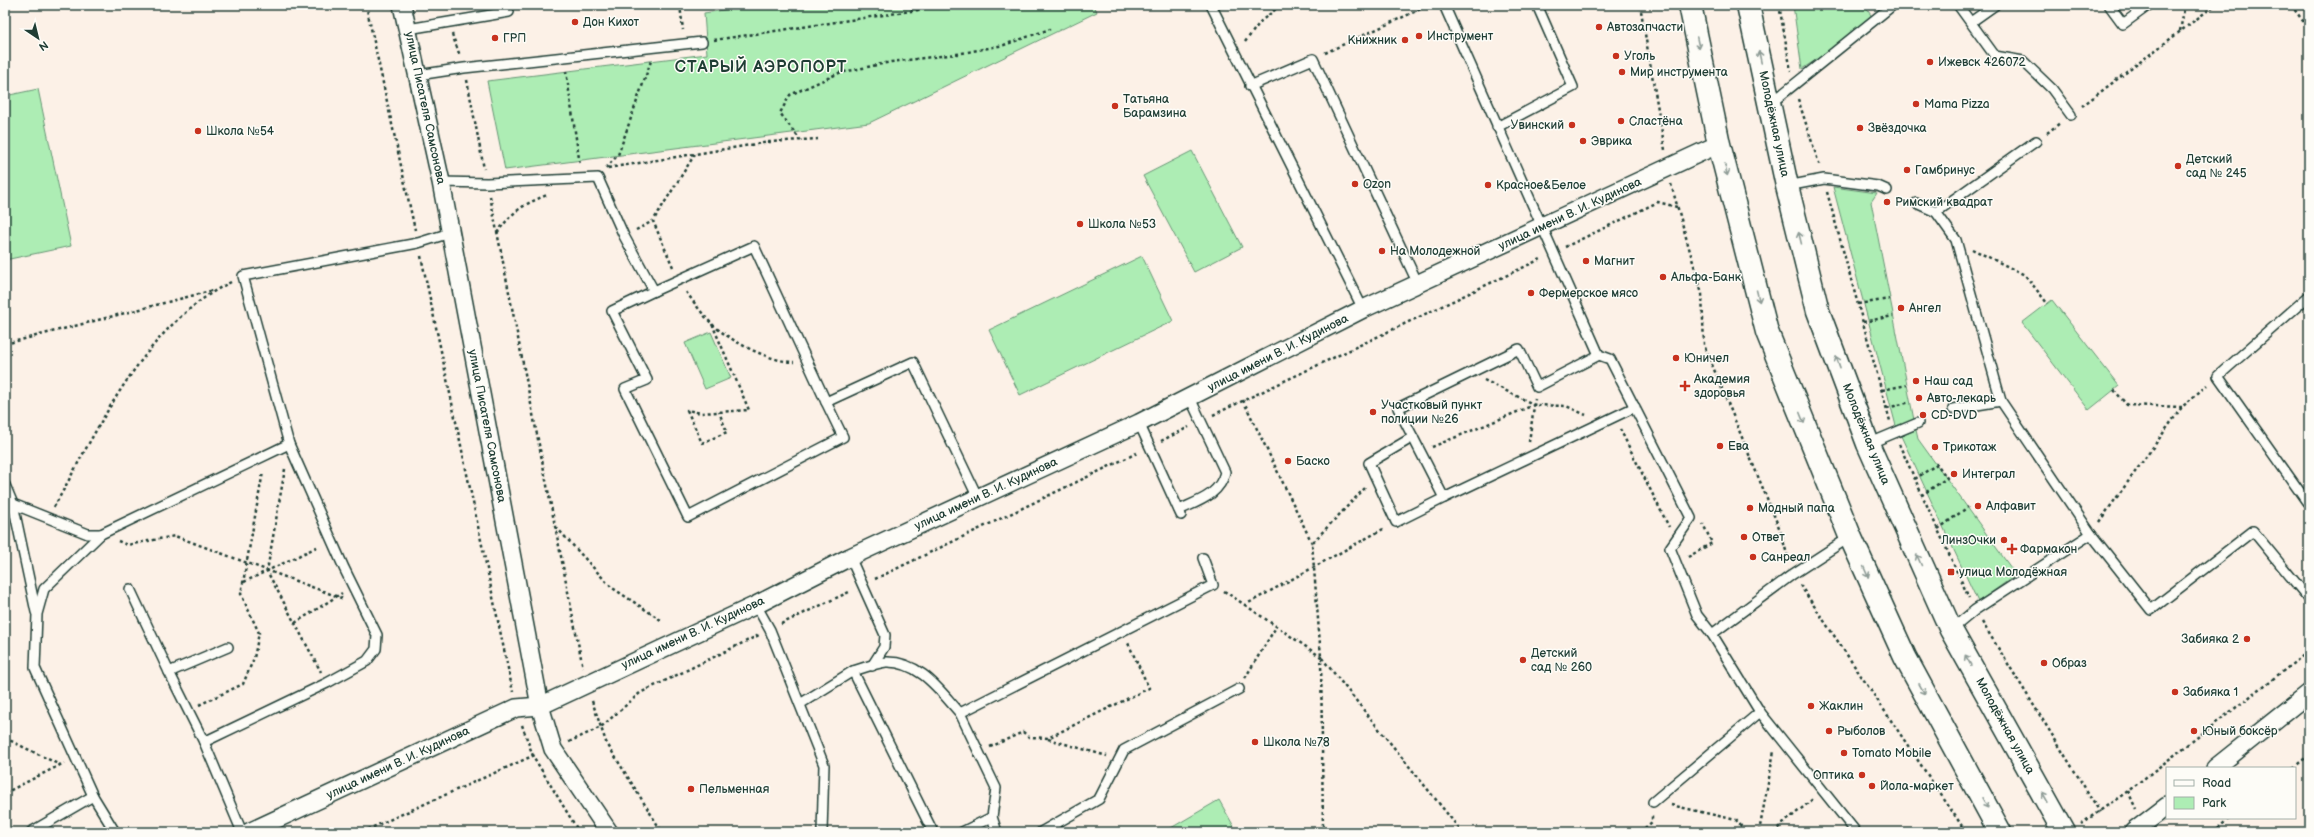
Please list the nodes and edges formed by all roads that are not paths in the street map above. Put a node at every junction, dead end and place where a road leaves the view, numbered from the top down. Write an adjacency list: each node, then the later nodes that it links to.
1 (402, 5): 14 (street, улица Писателя Самсонова)
2 (1211, 5): 17 (lane)
3 (1444, 5): 20 (lane)
4 (1536, 5): 20 (lane)
5 (1690, 5): 22 (main road, one-way to 22)
6 (1748, 5): 18 (main road, Молодёжная улица, one-way to 6)
7 (1893, 5): 18 (lane)
8 (1958, 5): 13 (lane)
9 (1995, 5): 13 (lane)
10 (2110, 5): 11 (lane)
11 (2149, 5)
12 (509, 12): 14 (lane)
13 (1971, 22): 19 (lane)
14 (408, 29): 16 (street, улица Писателя Самсонова)
15 (702, 42): 16 (lane)
16 (418, 75): 23 (street, улица Писателя Самсонова)
17 (1250, 86): 30 (lane); 33 (lane)
18 (1770, 104): 24 (main road, Молодёжная улица)
19 (2070, 115)
20 (1497, 127): 28 (lane)
21 (2036, 141): 27 (lane)
22 (1719, 144): 28 (street, улица имени В. И. Кудинова); 52 (main road, one-way to 52)
23 (441, 182): 29 (street, улица Писателя Самсонова); 31 (lane)
24 (1787, 186): 25 (lane); 44 (main road, Молодёжная улица, one-way to 24)
25 (1887, 190)
26 (1916, 203): 27 (lane)
27 (1936, 212): 36 (lane)
28 (1541, 227): 30 (street, улица имени В. И. Кудинова); 34 (lane)
29 (450, 233): 43 (lane); 68 (street, улица Писателя Самсонова)
30 (1418, 284): 33 (street, улица имени В. И. Кудинова)
31 (654, 291): 37 (lane); 37 (lane)
32 (2309, 296): 48 (lane)
33 (1363, 309): 35 (street, улица имени В. И. Кудинова)
34 (1599, 355): 38 (lane); 42 (lane)
35 (1190, 398): 40 (street, улица имени В. И. Кудинова); 40 (lane)
36 (2001, 401): 39 (lane); 51 (lane)
37 (826, 402): 46 (lane)
38 (1635, 408): 47 (lane); 60 (lane)
39 (1953, 409)
40 (1139, 424): 46 (street, улица имени В. И. Кудинова)
41 (1918, 424): 44 (lane)
42 (1413, 437): 47 (lane); 47 (lane)
43 (289, 444): 50 (lane); 71 (lane)
44 (1868, 444): 59 (main road, Молодёжная улица, one-way to 44)
45 (5, 485): 49 (lane)
46 (978, 498): 53 (street, улица имени В. И. Кудинова)
47 (1444, 498)
48 (2309, 501)
49 (8, 504): 50 (lane); 58 (lane)
50 (102, 534): 58 (lane)
51 (2091, 534): 56 (lane); 59 (lane)
52 (1850, 536): 60 (lane); 89 (main road, one-way to 89)
53 (850, 557): 57 (street, улица имени В. И. Кудинова); 62 (lane)
54 (1202, 558): 70 (lane)
55 (130, 589): 64 (lane)
56 (2309, 599)
57 (756, 605): 67 (lane); 68 (street, улица имени В. И. Кудинова)
58 (37, 614): 73 (lane)
59 (1951, 630): 77 (main road, Молодёжная улица, one-way to 59)
60 (1712, 634): 69 (lane)
61 (228, 646): 64 (lane)
62 (872, 666): 63 (lane); 70 (lane)
63 (853, 671): 67 (lane); 84 (lane)
64 (169, 672): 71 (lane)
65 (1239, 689): 87 (lane)
66 (2309, 693): 72 (street)
67 (800, 704): 83 (lane)
68 (540, 706): 81 (street, улица имени В. И. Кудинова); 82 (street, улица Писателя Самсонова)
69 (1760, 712): 74 (lane); 88 (lane)
70 (960, 713): 76 (lane)
71 (204, 742): 80 (lane)
72 (2216, 767)
73 (93, 796): 78 (lane); 79 (lane)
74 (1653, 802)
75 (2166, 807): 90 (street)
76 (992, 817): 85 (lane); 86 (lane)
77 (2070, 830)
78 (31, 832)
79 (115, 832)
80 (242, 832)
81 (249, 832)
82 (609, 832)
83 (822, 832)
84 (934, 832)
85 (962, 832)
86 (996, 832)
87 (1041, 832)
88 (1856, 832)
89 (2000, 832)
90 (2133, 832)

